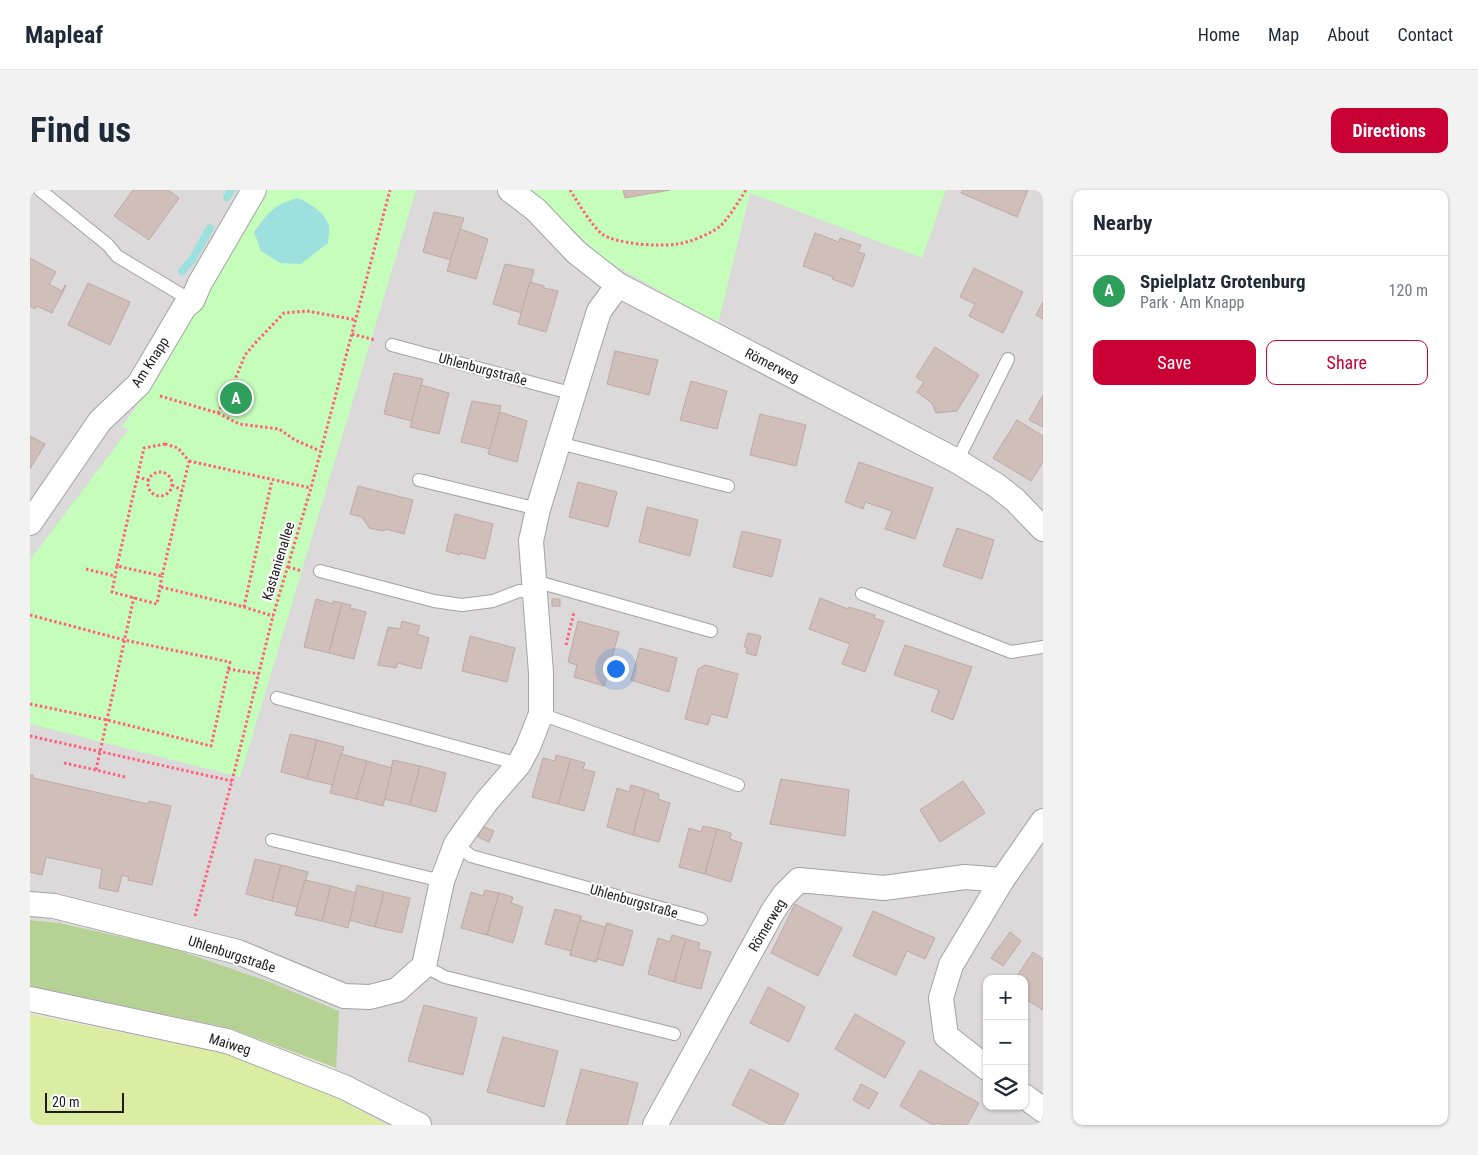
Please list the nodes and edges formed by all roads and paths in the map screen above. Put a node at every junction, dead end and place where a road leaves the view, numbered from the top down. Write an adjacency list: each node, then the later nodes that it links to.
1 (40, 190): 8 (lane)
2 (254, 190): 8 (street, Am Knapp)
3 (390, 190): 9 (path, Kastanienallee)
4 (510, 190): 7 (street, Römerweg)
5 (570, 190): 6 (path)
6 (746, 190)
7 (618, 285): 13 (street); 18 (street, Römerweg)
8 (192, 301): 12 (street, Am Knapp)
9 (356, 320): 14 (path); 16 (path, Kastanienallee)
10 (392, 345): 13 (lane, Uhlenburgstraße)
11 (1008, 358): 18 (lane)
12 (139, 384): 14 (path); 28 (street, Am Knapp)
13 (574, 394): 15 (street)
14 (218, 414): 16 (path)
15 (558, 443): 24 (lane); 27 (street)
16 (320, 451): 25 (path, Kastanienallee)
17 (189, 461): 19 (path); 21 (path); 26 (path)
18 (956, 461): 29 (street, Römerweg)
19 (137, 477): 20 (path); 30 (path)
20 (149, 480): 23 (path); 23 (path)
21 (272, 480): 25 (path); 40 (path)
22 (419, 480): 27 (lane)
23 (172, 485): 26 (path)
24 (728, 486)
25 (311, 488): 42 (path, Kastanienallee)
26 (182, 490): 34 (path)
27 (538, 508): 36 (street)
28 (30, 524)
29 (1043, 529)
30 (117, 566): 33 (path); 34 (path)
31 (86, 569): 33 (path)
32 (320, 571): 36 (lane)
33 (115, 576): 39 (path)
34 (162, 576): 35 (path)
35 (161, 587): 39 (path); 40 (path)
36 (534, 588): 37 (lane); 51 (street)
37 (579, 594): 43 (lane); 46 (path)
38 (862, 594): 45 (lane)
39 (134, 597): 44 (path)
40 (244, 607): 42 (path)
41 (30, 616): 44 (path)
42 (273, 616): 48 (path, Kastanienallee)
43 (711, 631)
44 (124, 640): 47 (path); 52 (path)
45 (1043, 647)
46 (563, 653)
47 (228, 669): 48 (path); 52 (path)
48 (259, 674): 59 (path, Kastanienallee)
49 (277, 698): 56 (lane)
50 (30, 704): 52 (path)
51 (541, 714): 56 (street); 60 (lane)
52 (107, 720): 54 (path)
53 (30, 736): 54 (path)
54 (100, 752): 57 (path); 59 (path)
55 (64, 763): 57 (path)
56 (519, 764): 63 (street)
57 (96, 770): 58 (path)
58 (125, 777)
59 (232, 781): 68 (path, Kastanienallee)
60 (738, 785)
61 (1043, 821): 64 (street)
62 (272, 840): 65 (lane)
63 (456, 844): 65 (street); 67 (lane, Uhlenburgstraße)
64 (1002, 880): 72 (street); 76 (street, Römerweg)
65 (442, 881): 69 (street)
66 (30, 904): 68 (street, Uhlenburgstraße)
67 (701, 919)
68 (188, 938): 69 (street, Uhlenburgstraße)
69 (424, 966): 71 (lane)
70 (30, 999): 75 (street, Maiweg)
71 (674, 1034)
72 (983, 1065)
73 (1028, 1099): 74 (street)
74 (1043, 1110)
75 (419, 1125)
76 (655, 1125)

